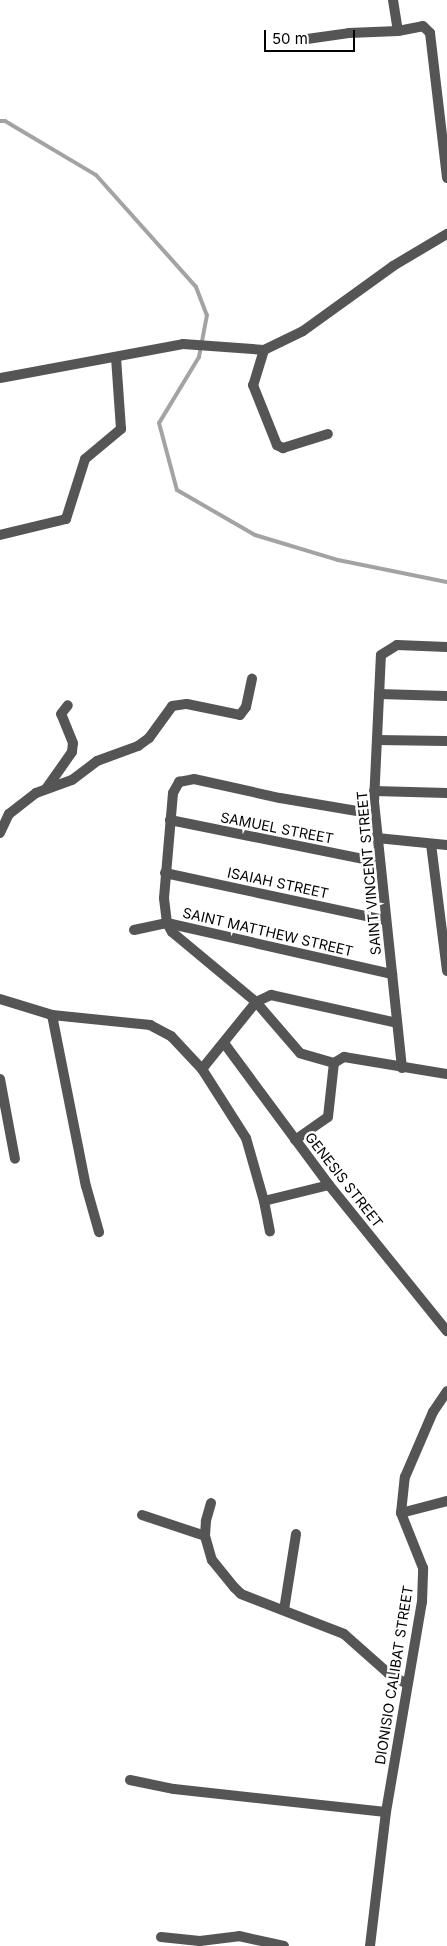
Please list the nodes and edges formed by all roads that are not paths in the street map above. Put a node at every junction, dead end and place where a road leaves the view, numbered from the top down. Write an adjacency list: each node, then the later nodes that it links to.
1 (393, 0): 2 (street)
2 (398, 31): 3 (street); 4 (street)
3 (300, 40)
4 (447, 178)
5 (447, 234): 6 (street)
6 (264, 350): 7 (street); 9 (street)
7 (116, 357): 8 (street); 10 (street)
8 (0, 378)
9 (328, 434)
10 (0, 535)
11 (447, 646): 13 (street, SAINT VINCENT STREET)
12 (252, 679): 18 (street)
13 (379, 694): 14 (street); 16 (street, SAINT VINCENT STREET)
14 (447, 696)
15 (68, 705): 18 (street)
16 (377, 740): 17 (street); 19 (street, SAINT VINCENT STREET)
17 (447, 741)
18 (46, 789): 23 (street)
19 (374, 790): 20 (street); 21 (street, SAINT VINCENT STREET)
20 (447, 793)
21 (375, 814): 22 (street); 24 (street, SAINT VINCENT STREET)
22 (170, 820): 27 (street, SAMUEL STREET); 28 (street)
23 (0, 832)
24 (377, 838): 25 (street); 27 (street, SAINT VINCENT STREET)
25 (431, 844): 26 (street); 32 (street)
26 (447, 845)
27 (379, 862): 29 (street, SAINT VINCENT STREET)
28 (165, 873): 29 (street, ISAIAH STREET); 30 (street)
29 (385, 920): 33 (street, SAINT VINCENT STREET)
30 (167, 923): 31 (street); 33 (street, SAINT MATTHEW STREET); 35 (street)
31 (134, 930)
32 (447, 971)
33 (392, 974): 37 (street, SAINT VINCENT STREET)
34 (0, 999): 36 (street)
35 (256, 1002): 37 (street); 38 (street); 39 (street)
36 (52, 1015): 41 (street); 49 (street)
37 (397, 1023): 40 (street, SAINT VINCENT STREET)
38 (224, 1043): 41 (street); 44 (street, GENESIS STREET)
39 (334, 1062): 40 (street); 44 (street)
40 (402, 1068): 42 (street)
41 (202, 1069): 47 (street)
42 (447, 1074)
43 (0, 1079): 45 (street)
44 (295, 1140): 46 (street, GENESIS STREET)
45 (15, 1159)
46 (329, 1185): 47 (street); 50 (street, GENESIS STREET)
47 (264, 1201): 48 (street)
48 (270, 1231)
49 (99, 1232)
50 (447, 1331)
51 (447, 1391): 54 (street, DIONISIO CALIBAT STREET)
52 (447, 1501): 54 (street)
53 (211, 1503): 57 (street)
54 (401, 1513): 59 (street, DIONISIO CALIBAT STREET)
55 (142, 1515): 57 (street)
56 (296, 1534): 58 (street)
57 (205, 1536): 58 (street)
58 (284, 1610): 59 (street)
59 (407, 1684): 61 (street, DIONISIO CALIBAT STREET)
60 (130, 1780): 61 (street)
61 (386, 1812): 64 (street, DIONISIO CALIBAT STREET)
62 (161, 1937): 63 (street)
63 (284, 1946)
64 (370, 1946)

